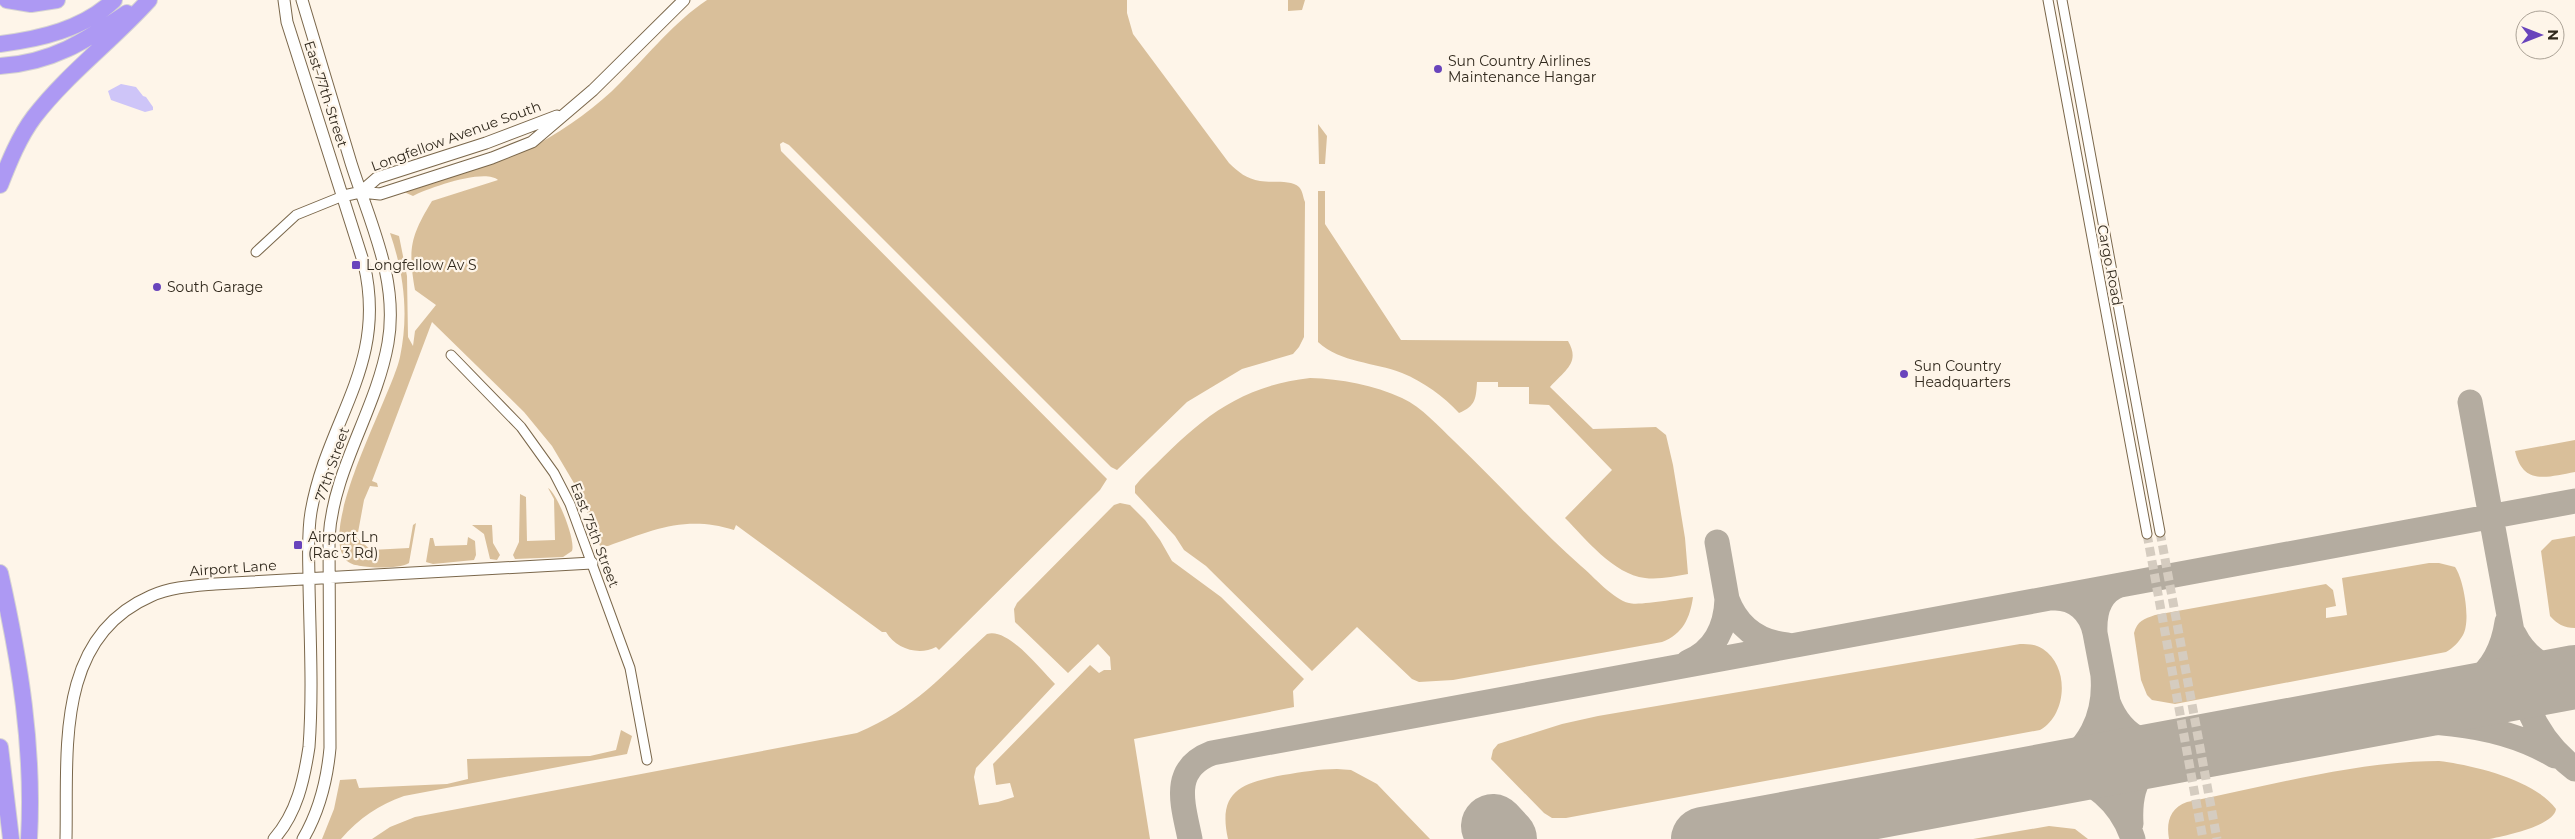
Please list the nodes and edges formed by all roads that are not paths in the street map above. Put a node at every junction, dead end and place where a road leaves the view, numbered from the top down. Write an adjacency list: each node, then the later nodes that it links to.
1 (7, 0): 2 (highway)
2 (57, 0)
3 (114, 0): 11 (highway)
4 (148, 0): 13 (highway); 15 (highway)
5 (284, 0): 17 (street, East 77th Street)
6 (302, 0): 16 (street, East 77th Street)
7 (684, 0): 14 (street, Longfellow Avenue South)
8 (2048, 0): 21 (street, Cargo Road)
9 (2062, 0): 20 (street, Cargo Road)
10 (0, 44): 11 (highway)
11 (18, 44): 12 (highway)
12 (0, 50)
13 (0, 66)
14 (563, 114): 16 (street, Longfellow Avenue South); 16 (street, Longfellow Avenue South)
15 (0, 186)
16 (361, 192): 17 (street, Longfellow Avenue South); 25 (street, 77th Street)
17 (343, 196): 18 (street); 24 (street, 77th Street)
18 (256, 252)
19 (451, 355): 22 (street, East 75th Street)
20 (2160, 532)
21 (2147, 534)
22 (592, 563): 25 (street, Airport Lane); 27 (street, East 75th Street)
23 (0, 573): 32 (highway)
24 (309, 578): 25 (street, Airport Lane); 30 (street, 77th Street); 33 (street, Airport Lane)
25 (330, 578): 34 (street, 77th Street)
26 (0, 747): 31 (highway)
27 (648, 760)
28 (0, 771): 29 (highway)
29 (0, 835)
30 (276, 837)
31 (11, 839)
32 (29, 839)
33 (66, 839)
34 (303, 839)

